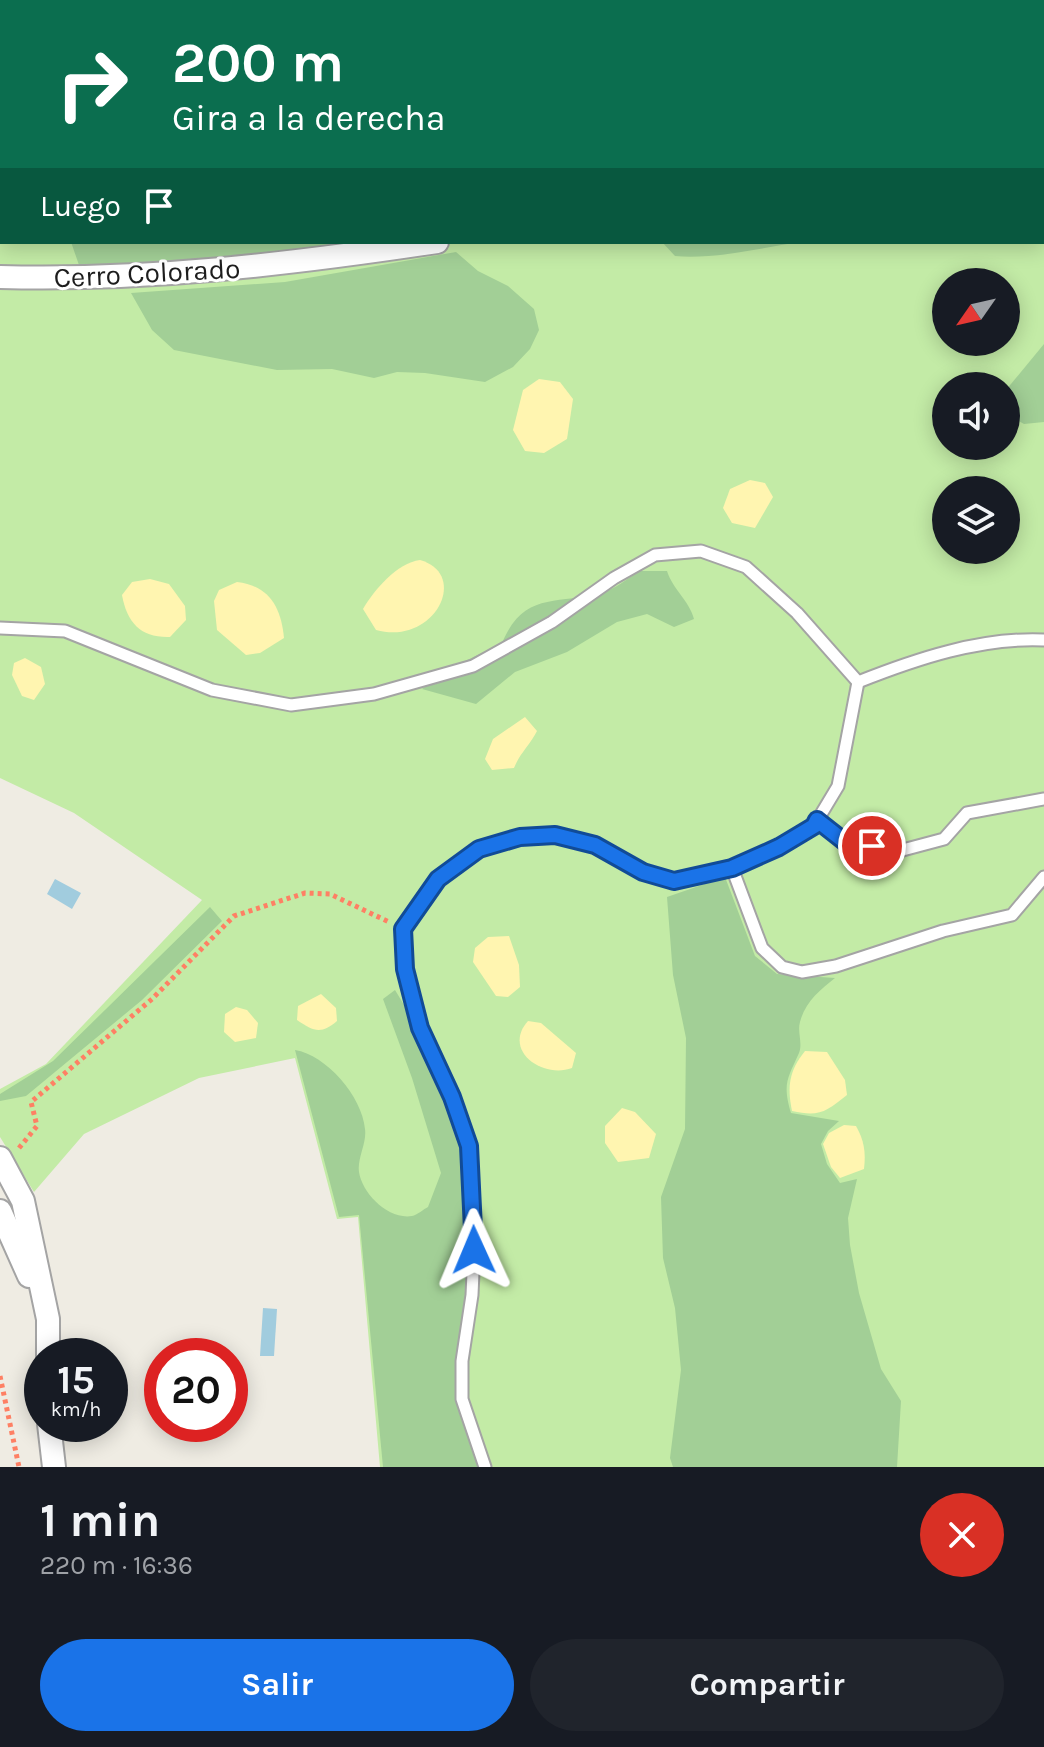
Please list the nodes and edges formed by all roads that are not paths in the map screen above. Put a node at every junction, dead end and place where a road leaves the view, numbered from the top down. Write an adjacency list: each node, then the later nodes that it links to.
1 (423, 244): 2 (street, Cerro Colorado)
2 (0, 277)
3 (0, 628): 5 (lane)
4 (1044, 640): 5 (lane)
5 (858, 682): 7 (lane)
6 (1044, 799): 7 (lane)
7 (817, 820): 8 (lane)
8 (732, 868): 9 (lane); 16 (lane)
9 (1044, 877)
10 (4, 1156): 12 (street)
11 (0, 1211): 12 (street)
12 (48, 1319): 13 (street)
13 (48, 1338)
14 (51, 1442): 15 (street)
15 (54, 1467)
16 (485, 1467)

